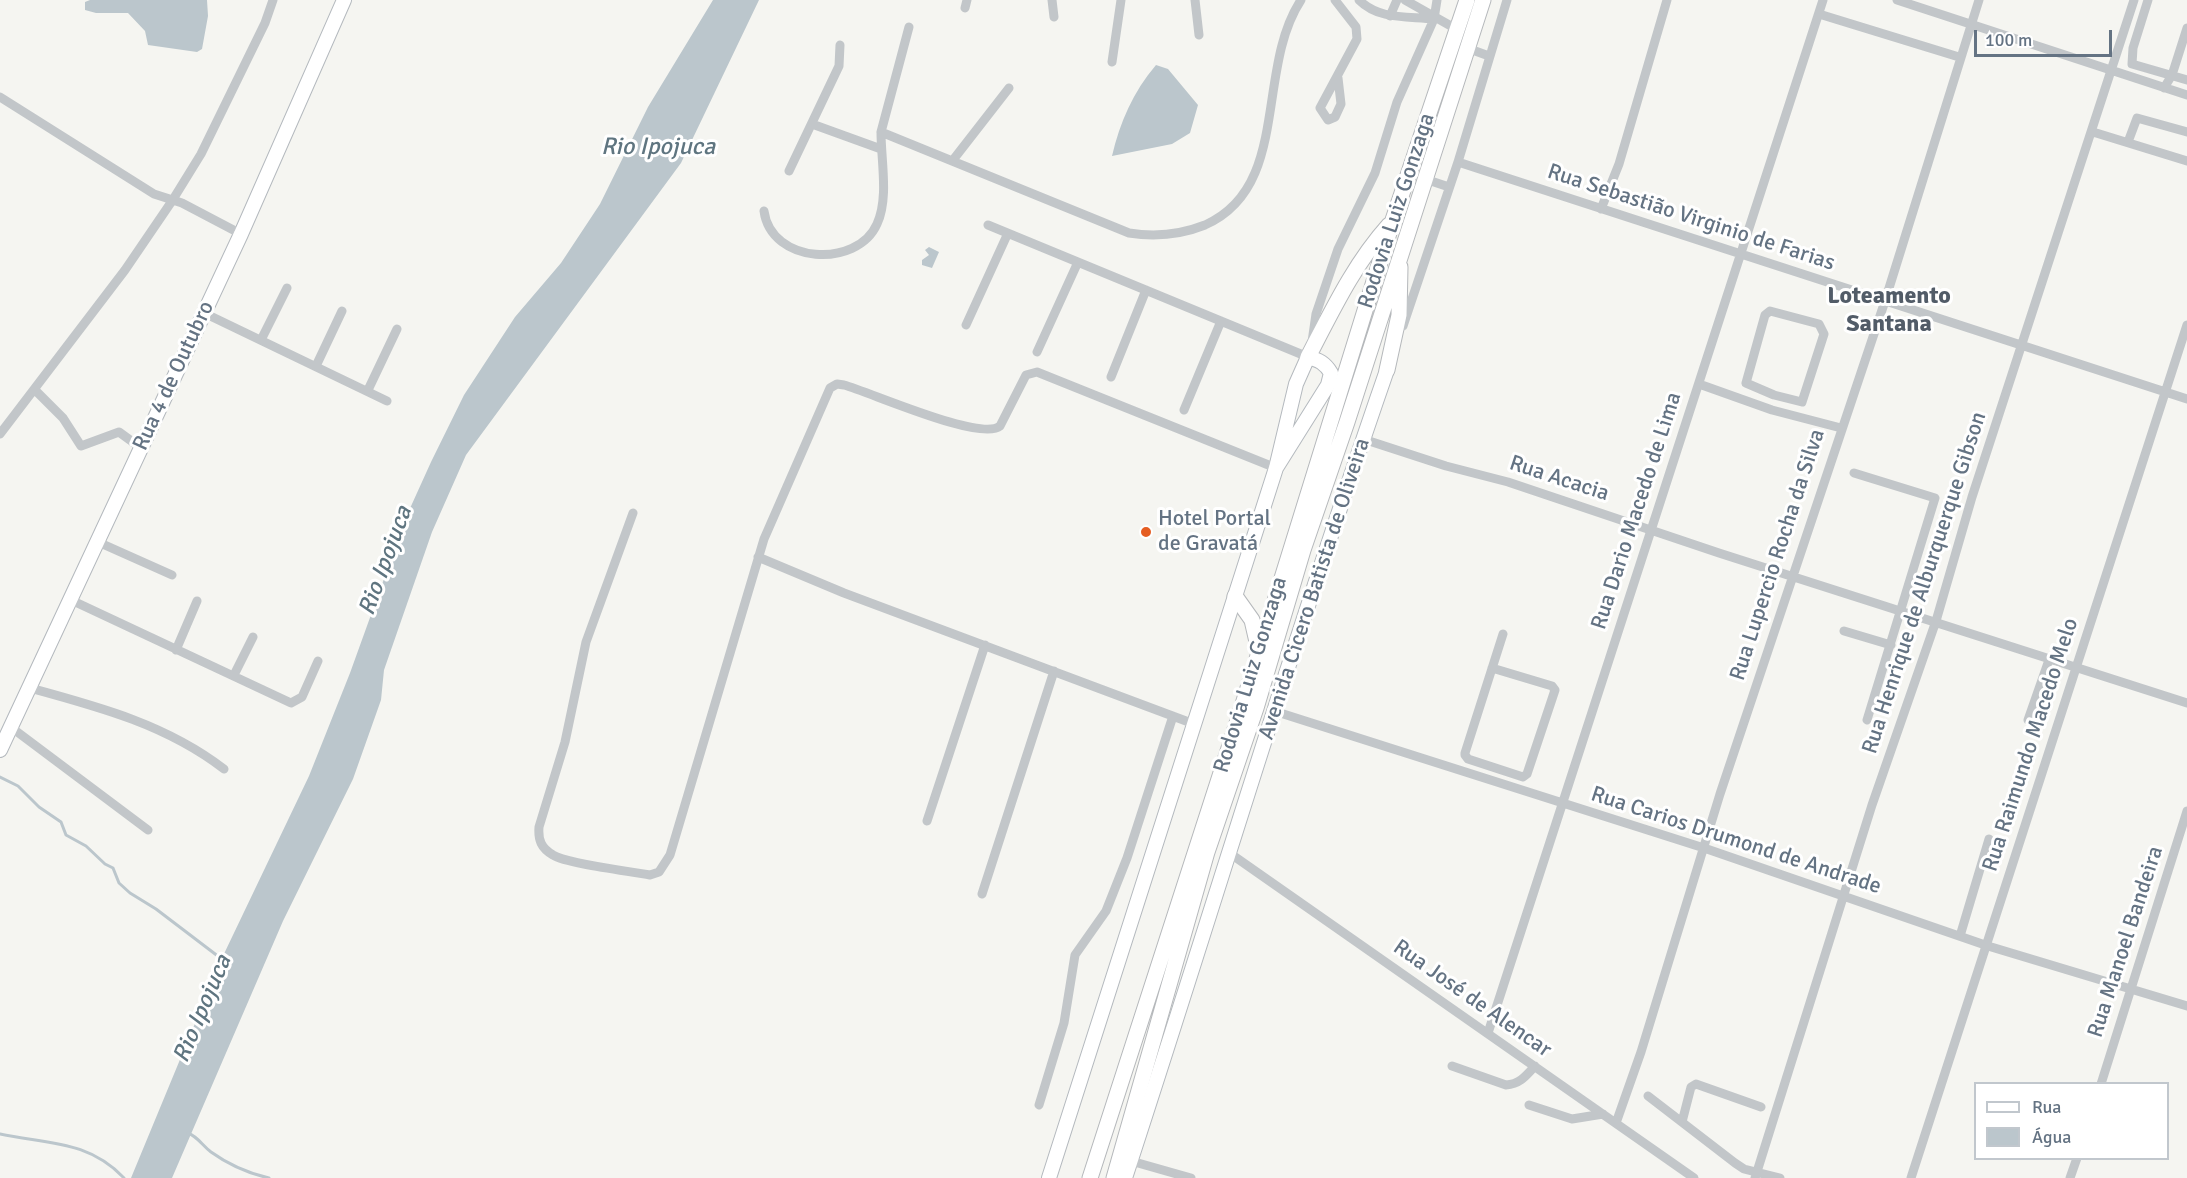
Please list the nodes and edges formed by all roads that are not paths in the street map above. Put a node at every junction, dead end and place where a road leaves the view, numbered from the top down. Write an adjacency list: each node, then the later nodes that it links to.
1 (273, 0): 55 (street)
2 (344, 0): 61 (main road, Rua 4 de Outubro)
3 (1052, 0): 23 (street)
4 (1121, 0): 34 (street)
5 (1195, 0): 29 (street)
6 (1302, 0): 49 (street)
7 (1335, 0): 37 (street)
8 (1397, 0): 22 (street)
9 (1405, 0): 24 (street)
10 (1467, 0): 28 (highway, Rodovia Luiz Gonzaga)
11 (1483, 0): 31 (highway, Rodovia Luiz Gonzaga)
12 (1507, 0): 32 (street, Avenida Cicero Batista de Oliveira)
13 (1667, 0): 56 (street)
14 (1823, 0): 21 (street, Rua Dario Macedo de Lima)
15 (1897, 0): 25 (street)
16 (1979, 0): 25 (street, Rua Lupercio Rocha da Silva)
17 (2134, 0): 35 (street, Rua Henrique de Alburquerque Gibson)
18 (2148, 0): 36 (street)
19 (1361, 1): 22 (street)
20 (1435, 1): 24 (street)
21 (1819, 14): 33 (street); 63 (street, Rua Dario Macedo de Lima)
22 (1390, 16): 24 (street)
23 (1054, 17)
24 (1434, 19): 28 (street); 77 (street)
25 (1972, 25): 33 (street, Rua Lupercio Rocha da Silva); 35 (street)
26 (909, 27): 44 (street)
27 (2187, 28): 36 (street)
28 (1458, 30): 58 (highway, Rodovia Luiz Gonzaga)
29 (1199, 35)
30 (840, 45): 43 (street)
31 (1467, 48): 32 (street); 53 (highway, Rodovia Luiz Gonzaga)
32 (1489, 56): 51 (street, Avenida Cicero Batista de Oliveira)
33 (1959, 57): 67 (street, Rua Lupercio Rocha da Silva)
34 (1112, 62)
35 (2113, 69): 40 (street); 45 (street, Rua Henrique de Alburquerque Gibson)
36 (2172, 75): 38 (street); 40 (street)
37 (1338, 78)
38 (2187, 80)
39 (1009, 88): 49 (street)
40 (2164, 88): 41 (street)
41 (2187, 95)
42 (0, 97): 55 (street)
43 (812, 124): 48 (street); 52 (street)
44 (881, 132): 48 (street); 49 (street)
45 (2093, 132): 47 (street); 75 (street, Rua Henrique de Alburquerque Gibson)
46 (2187, 132): 47 (street)
47 (2127, 142): 50 (street)
48 (881, 149): 57 (street)
49 (953, 160)
50 (2187, 161)
51 (1458, 162): 54 (street, Avenida Cicero Batista de Oliveira); 56 (street, Rua Sebastião Virginio de Farias)
52 (789, 171)
53 (1425, 179): 54 (street); 62 (highway, Rodovia Luiz Gonzaga)
54 (1449, 187): 79 (street, Avenida Cicero Batista de Oliveira)
55 (172, 201): 61 (street); 82 (street)
56 (1601, 209): 63 (street, Rua Sebastião Virginio de Farias)
57 (764, 211)
58 (1393, 220): 77 (highway); 113 (highway, Rodovia Luiz Gonzaga)
59 (988, 225): 60 (street)
60 (1008, 233): 64 (street); 71 (street)
61 (241, 234): 69 (main road, Rua 4 de Outubro)
62 (1400, 254): 79 (highway); 161 (highway, Rodovia Luiz Gonzaga)
63 (1742, 254): 67 (street, Rua Sebastião Virginio de Farias); 81 (street, Rua Dario Macedo de Lima)
64 (1078, 262): 66 (street); 76 (street)
65 (287, 288): 74 (street)
66 (1146, 290): 70 (street); 80 (street)
67 (1885, 301): 75 (street, Rua Sebastião Virginio de Farias); 90 (street, Rua Lupercio Rocha da Silva)
68 (342, 311): 78 (street)
69 (202, 312): 74 (street); 93 (main road, Rua 4 de Outubro)
70 (1221, 321): 77 (street); 88 (street)
71 (966, 325)
72 (2187, 325): 84 (street, Rua Raimundo Macedo Melo)
73 (397, 329): 83 (street)
74 (261, 340): 78 (street)
75 (2024, 344): 84 (street, Rua Sebastião Virginio de Farias); 106 (street, Rua Henrique de Alburquerque Gibson)
76 (1036, 352)
77 (1310, 354): 94 (main road); 94 (main road)
78 (316, 366): 83 (street)
79 (1387, 370): 92 (main road, Avenida Cicero Batista de Oliveira)
80 (1111, 376)
81 (1699, 384): 89 (street); 97 (street, Rua Dario Macedo de Lima)
82 (35, 390): 91 (street); 93 (street)
83 (368, 390): 87 (street)
84 (2165, 392): 86 (street, Rua Sebastião Virginio de Farias); 117 (street, Rua Raimundo Macedo Melo)
85 (1774, 395): 85 (street); 89 (street)
86 (2187, 399)
87 (387, 400)
88 (1184, 410)
89 (1772, 410): 90 (street)
90 (1841, 428): 101 (street, Rua Lupercio Rocha da Silva)
91 (0, 434)
92 (1363, 439): 97 (street, Rua Acacia); 122 (main road, Avenida Cicero Batista de Oliveira)
93 (141, 448): 98 (main road, Rua 4 de Outubro)
94 (1276, 468): 99 (street); 102 (main road)
95 (1854, 473): 105 (street)
96 (633, 513): 99 (street)
97 (1652, 531): 101 (street, Rua Acacia); 132 (street, Rua Dario Macedo de Lima)
98 (98, 542): 100 (street); 103 (main road, Rua 4 de Outubro)
99 (758, 557): 110 (street)
100 (172, 575)
101 (1792, 576): 105 (street, Rua Acacia); 137 (street, Rua Lupercio Rocha da Silva)
102 (1235, 596): 113 (highway); 126 (main road)
103 (71, 600): 112 (street); 120 (main road, Rua 4 de Outubro)
104 (197, 601): 112 (street)
105 (1901, 612): 106 (street, Rua Acacia); 111 (street)
106 (1936, 621): 114 (street, Rua Acacia); 140 (street, Rua Henrique de Alburquerque Gibson)
107 (1844, 631): 111 (street)
108 (1503, 634): 116 (street)
109 (253, 638): 119 (street)
110 (985, 645): 118 (street); 134 (street)
111 (1891, 645): 124 (street)
112 (176, 650): 119 (street)
113 (1258, 653): 160 (highway, Rodovia Luiz Gonzaga)
114 (2049, 660): 117 (street, Rua Acacia); 125 (street)
115 (318, 661): 119 (street)
116 (1492, 668): 129 (street); 129 (street)
117 (2077, 668): 121 (street, Rua Acacia); 142 (street, Rua Raimundo Macedo Melo)
118 (1054, 671): 123 (street); 139 (street)
119 (234, 675)
120 (30, 688): 127 (main road, Rua 4 de Outubro); 130 (street)
121 (2187, 703)
122 (1274, 711): 131 (street, Rua Carios Drumond de Andrade); 138 (main road, Avenida Cicero Batista de Oliveira)
123 (1173, 716): 126 (street); 150 (street)
124 (1867, 720)
125 (2028, 720)
126 (1194, 724): 159 (main road)
127 (12, 728): 128 (main road, Rua 4 de Outubro); 135 (street)
128 (0, 750)
129 (1493, 768): 131 (street)
130 (225, 770)
131 (1490, 781): 132 (street, Rua Carios Drumond de Andrade)
132 (1562, 804): 137 (street, Rua Carios Drumond de Andrade); 145 (street, Rua Dario Macedo de Lima)
133 (2187, 811): 143 (street, Rua Manoel Bandeira)
134 (927, 821)
135 (148, 830)
136 (1989, 839): 141 (street)
137 (1704, 848): 140 (street, Rua Carios Drumond de Andrade); 155 (street, Rua Lupercio Rocha da Silva)
138 (1228, 852): 145 (street, Rua José de Alencar); 157 (main road, Avenida Cicero Batista de Oliveira)
139 (982, 894)
140 (1844, 897): 141 (street, Rua Carios Drumond de Andrade); 158 (street, Rua Henrique de Alburquerque Gibson)
141 (1960, 936): 142 (street, Rua Carios Drumond de Andrade)
142 (1988, 946): 143 (street, Rua Carios Drumond de Andrade); 166 (street, Rua Raimundo Macedo Melo)
143 (2131, 988): 144 (street, Rua Carios Drumond de Andrade); 148 (street, Rua Manoel Bandeira)
144 (2187, 1006)
145 (1488, 1033): 147 (street, Rua José de Alencar)
146 (1452, 1066): 147 (street)
147 (1535, 1066): 153 (street, Rua José de Alencar)
148 (2101, 1082)
149 (1648, 1096): 154 (street)
150 (1039, 1105)
151 (1529, 1105): 153 (street)
152 (1761, 1107): 154 (street)
153 (1603, 1114): 155 (street, Rua José de Alencar)
154 (1682, 1122): 158 (street)
155 (1616, 1123): 164 (street, Rua José de Alencar)
156 (2076, 1160): 167 (street)
157 (1131, 1161): 162 (main road, Avenida Cicero Batista de Oliveira); 163 (street)
158 (1757, 1174): 165 (street)
159 (1048, 1178)
160 (1090, 1178)
161 (1114, 1178)
162 (1125, 1178)
163 (1191, 1178)
164 (1694, 1178)
165 (1780, 1178)
166 (1911, 1178)
167 (2070, 1178)

